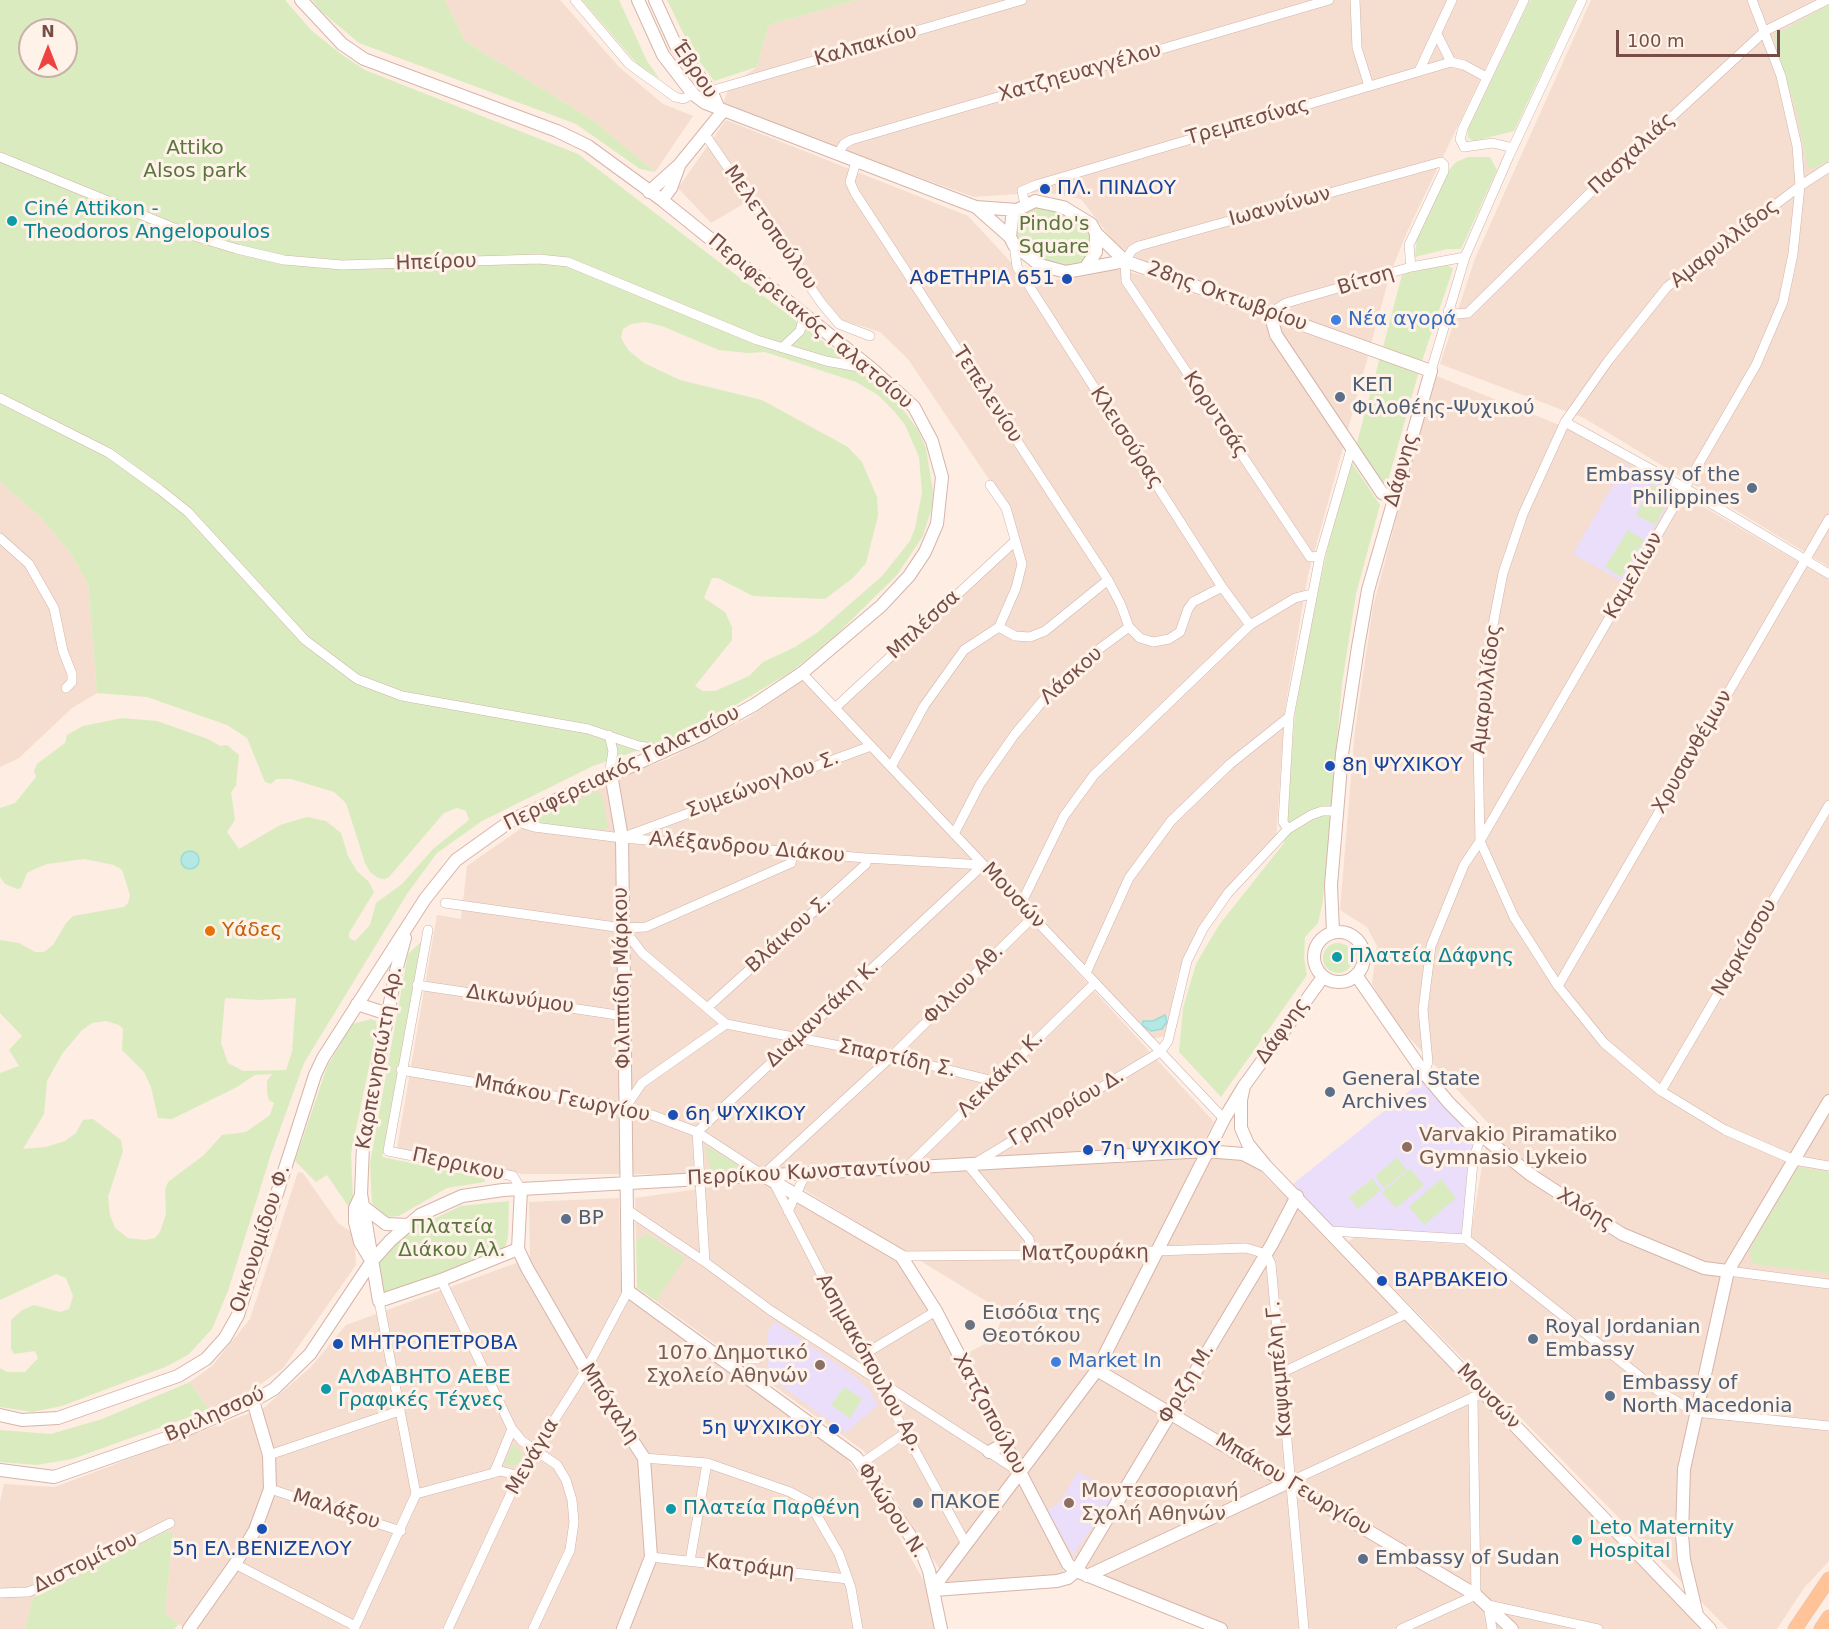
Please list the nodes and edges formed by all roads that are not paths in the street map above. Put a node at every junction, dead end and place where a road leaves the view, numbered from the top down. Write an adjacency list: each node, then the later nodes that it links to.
1 (301, 0): 32 (street, Περιφερειακός Γαλατσίου)
2 (575, 0): 22 (street)
3 (638, 0): 22 (street, Έβρου)
4 (655, 0): 21 (street, Έβρου)
5 (1022, 0): 21 (street, Καλπακίου)
6 (1295, 0): 14 (street)
7 (1329, 0): 14 (street, Χατζηευαγγέλου)
8 (1355, 0): 20 (street)
9 (1452, 0): 16 (street)
10 (1524, 0): 19 (street)
11 (1582, 0): 25 (street, Δάφνης)
12 (1752, 0): 15 (street, Καμελίων)
13 (1827, 0): 15 (street, Πασχαλιάς)
14 (1296, 11): 26 (street, Χατζηευαγγέλου)
15 (1765, 31): 31 (street, Καμελίων); 42 (street, Πασχαλιάς)
16 (1437, 34): 17 (street); 18 (street)
17 (1451, 62): 18 (street, Τρεμπεσίνας); 19 (street)
18 (1419, 71): 20 (street, Τρεμπεσίνας)
19 (1486, 77): 25 (street)
20 (1369, 86): 35 (street, Τρεμπεσίνας)
21 (712, 93): 23 (street, Έβρου)
22 (693, 94): 23 (street, Έβρου)
23 (719, 113): 24 (street); 26 (street, 28ης Οκτωβρίου)
24 (704, 133): 29 (street); 45 (street, Μελετοπούλου)
25 (1513, 147): 38 (street, Δάφνης)
26 (837, 155): 28 (street, 28ης Οκτωβρίου)
27 (0, 157): 46 (street, Ηπείρου)
28 (856, 162): 34 (street, 28ης Οκτωβρίου); 61 (street, Τεπελενίου)
29 (679, 165): 32 (street); 33 (street)
30 (1829, 167): 31 (street, Αμαρυλλίδος)
31 (1800, 186): 50 (street, Αμαρυλλίδος); 53 (street, Καμελίων)
32 (649, 192): 33 (street, Περιφερειακός Γαλατσίου)
33 (662, 200): 44 (street, Περιφερειακός Γαλατσίου)
34 (976, 207): 35 (street, 28ης Οκτωβρίου); 37 (street, 28ης Οκτωβρίου)
35 (1021, 207): 36 (street, 28ης Οκτωβρίου); 37 (street)
36 (1096, 232): 39 (street, 28ης Οκτωβρίου); 40 (street)
37 (1012, 241): 40 (street, 28ης Οκτωβρίου); 62 (street, Κλεισούρας)
38 (1465, 257): 41 (street, Βίτση); 42 (street, Δάφνης)
39 (1125, 261): 40 (street, 28ης Οκτωβρίου); 41 (street, Ιωαννίνων); 43 (street, 28ης Οκτωβρίου); 58 (street, Κορυτσάς)
40 (1086, 267)
41 (1411, 267): 43 (street, Βίτση)
42 (1448, 311): 48 (street, Δάφνης)
43 (1270, 313): 48 (street, 28ης Οκτωβρίου); 51 (street)
44 (804, 315): 46 (street); 47 (street, Περιφερειακός Γαλατσίου)
45 (870, 336)
46 (782, 348): 47 (street, Ηπείρου)
47 (872, 369): 67 (street, Περιφερειακός Γαλατσίου)
48 (1431, 371): 54 (street, Δάφνης)
49 (0, 398): 71 (street)
50 (1565, 422): 53 (street); 82 (street, Αμαρυλλίδος)
51 (1352, 446): 54 (street); 58 (street)
52 (990, 485): 57 (street)
53 (1685, 488): 59 (street); 82 (street, Καμελίων)
54 (1394, 498): 77 (street, Δάφνης)
55 (1829, 519): 59 (street, Χρυσανθέμων)
56 (0, 538): 68 (street)
57 (1014, 542): 65 (street); 69 (street, Μπλέσσα)
58 (1320, 556): 63 (street)
59 (1804, 559): 60 (street); 98 (street, Χρυσανθέμων)
60 (1829, 574)
61 (1108, 580): 65 (street); 66 (street, Τεπελενίου)
62 (1222, 587): 64 (street, Κλεισούρας); 66 (street)
63 (1311, 594): 64 (street); 70 (street)
64 (1251, 624): 87 (street)
65 (999, 627): 74 (street)
66 (1129, 627): 80 (street, Λάσκου)
67 (802, 673): 69 (street, Μουσών); 73 (street, Περιφερειακός Γαλατσίου)
68 (66, 688)
69 (835, 708): 72 (street, Μουσών)
70 (1289, 717): 79 (street); 93 (street)
71 (609, 735): 73 (street); 75 (street)
72 (871, 746): 74 (street, Μουσών); 81 (street, Συμεώνογλου Σ.)
73 (666, 750): 75 (street, Περιφερειακός Γαλατσίου)
74 (891, 767): 80 (street, Μουσών)
75 (610, 775): 78 (street, Περιφερειακός Γαλατσίου); 81 (street, Φιλιππίδη Μάρκου)
76 (1829, 805): 111 (street, Ναρκίσσου)
77 (1337, 811): 79 (street); 92 (street, Δάφνης)
78 (512, 820): 81 (street, Αλέξανδρου Διάκου); 89 (street, Περιφερειακός Γαλατσίου)
79 (1288, 829): 105 (street)
80 (954, 834): 85 (street, Μουσών)
81 (622, 838): 83 (street, Αλέξανδρου Διάκου); 90 (street, Φιλιππίδη Μάρκου)
82 (1480, 841): 98 (street, Αμαρυλλίδος); 108 (street, Καμελίων)
83 (793, 853): 84 (street, Αλέξανδρου Διάκου); 90 (street)
84 (866, 858): 85 (street, Αλέξανδρου Διάκου); 100 (street, Βλάικου Σ.)
85 (983, 865): 87 (street, Μουσών); 104 (street, Διαμαντάκη Κ.)
86 (445, 903): 90 (street)
87 (1021, 904): 88 (street, Μουσών)
88 (1033, 917): 93 (street, Μουσών); 106 (street, Φιλιου Αθ.)
89 (410, 923): 99 (street, Οικονομίδου Φ.); 101 (street, Καρπενησιώτη Αρ.)
90 (623, 928): 100 (street); 102 (street, Φιλιππίδη Μάρκου)
91 (428, 930): 97 (street, Καρπενησιώτη Αρ.)
92 (1333, 932): 94 (street); 95 (street)
93 (1086, 973): 96 (street, Μουσών)
94 (1356, 975): 95 (street); 108 (street, Χλόης)
95 (1323, 977): 110 (street, Δάφνης)
96 (1095, 983): 105 (street, Μουσών); 109 (street, Λεκκάκη Κ.)
97 (417, 985): 102 (street, Δικωνύμου); 107 (street, Καρπενησιώτη Αρ.)
98 (1558, 986): 111 (street, Αμαρυλλίδος)
99 (357, 1004): 101 (street); 163 (street, Οικονομίδου Φ.)
100 (707, 1008): 103 (street)
101 (388, 1014): 131 (street, Καρπενησιώτη Αρ.)
102 (624, 1016): 113 (street, Φιλιππίδη Μάρκου)
103 (726, 1024): 104 (street, Σπαρτίδη Σ.); 113 (street)
104 (799, 1037): 106 (street, Σπαρτίδη Σ.); 115 (street, Διαμαντάκη Κ.)
105 (1160, 1052): 114 (street, Μουσών); 120 (street, Γρηγορίου Δ.)
106 (892, 1056): 109 (street, Σπαρτίδη Σ.); 125 (street, Φιλιου Αθ.)
107 (401, 1070): 113 (street, Μπάκου Γεωργίου); 117 (street, Καρπενησιώτη Αρ.)
108 (1424, 1073): 116 (street, Χλόης)
109 (994, 1081): 123 (street, Λεκκάκη Κ.)
110 (1244, 1086): 114 (street, Δάφνης); 121 (street)
111 (1661, 1091): 119 (street, Αμαρυλλίδος)
112 (1829, 1101): 119 (street)
113 (624, 1108): 115 (street, Μπάκου Γεωργίου); 127 (street, Φιλιππίδη Μάρκου)
114 (1224, 1119): 118 (street, Δάφνης)
115 (697, 1132): 125 (street, Μπάκου Γεωργίου); 126 (street)
116 (1480, 1135): 136 (street); 144 (street, Χλόης)
117 (388, 1151): 128 (street, Περρικου)
118 (1206, 1151): 120 (street, Περρίκου Κωνσταντίνου); 121 (street, Περρίκου Κωνσταντίνου); 138 (street, Δάφνης)
119 (1794, 1160): 122 (street, Αμαρυλλίδος); 144 (street)
120 (971, 1164): 123 (street, Περρίκου Κωνσταντίνου); 140 (street)
121 (1266, 1166): 130 (street, Μουσών)
122 (1829, 1166)
123 (907, 1167): 124 (street, Περρίκου Κωνσταντίνου)
124 (806, 1173): 125 (street, Περρίκου Κωνσταντίνου); 129 (street)
125 (768, 1178): 126 (street, Περρίκου Κωνσταντίνου); 129 (street, Μπάκου Γεωργίου); 133 (street, Ασημακόπουλου Αρ.)
126 (700, 1179): 127 (street, Περρίκου Κωνσταντίνου); 143 (street)
127 (625, 1183): 128 (street, Περρίκου Κωνσταντίνου); 132 (street, Φιλιππίδη Μάρκου)
128 (521, 1189): 134 (street, Περρίκου Κωνσταντίνου); 137 (street, Μπόχαλη)
129 (797, 1195): 133 (street); 141 (street, Μπάκου Γεωργίου)
130 (1297, 1196): 135 (street, Μουσών); 139 (street, Φριζη Μ.)
131 (362, 1200): 134 (street); 142 (street, Καρπενησιώτη Αρ.)
132 (626, 1209): 143 (street); 147 (street, Φιλιππίδη Μάρκου)
133 (788, 1211): 151 (street, Ασημακόπουλου Αρ.)
134 (408, 1225): 142 (street, Περρίκου Κωνσταντίνου)
135 (1330, 1231): 136 (street); 150 (street, Μουσών)
136 (1466, 1239): 162 (street)
137 (518, 1249): 145 (street); 154 (street, Μπόχαλη)
138 (1158, 1252): 139 (street, Ματζουράκη); 140 (street, Ματζουράκη); 155 (street, Δάφνης)
139 (1266, 1254): 156 (street, Καψαμπέλη Γ.); 161 (street, Φριζη Μ.)
140 (1032, 1255): 141 (street, Ματζουράκη)
141 (901, 1256): 149 (street, Χατζοπούλου)
142 (372, 1261): 148 (street, Καρπενησιώτη Αρ.); 159 (street, Βριλησσού)
143 (705, 1262): 157 (street)
144 (1728, 1271): 146 (street, Χλόης); 162 (street)
145 (441, 1280): 148 (street); 165 (street)
146 (1829, 1284)
147 (628, 1291): 152 (street, Φλώρου Ν.); 154 (street, Μενάγια)
148 (379, 1301): 160 (street, Καρπενησιώτη Αρ.)
149 (936, 1311): 151 (street); 167 (street, Χατζοπούλου)
150 (1408, 1312): 156 (street); 158 (street, Μουσών)
151 (863, 1355): 157 (street, Ασημακόπουλου Αρ.)
152 (722, 1359): 153 (street); 173 (street, Φλώρου Ν.)
153 (757, 1359)
154 (586, 1370): 168 (street, Μενάγια); 171 (street, Μπόχαλη)
155 (1097, 1370): 161 (street, Μπάκου Γεωργίου); 175 (street, Δάφνης)
156 (1279, 1374): 178 (street, Καψαμπέλη Γ.)
157 (875, 1377): 166 (street, Ασημακόπουλου Αρ.); 169 (street)
158 (1478, 1395): 178 (street); 192 (street); 194 (street, Μουσών)
159 (253, 1401): 170 (street); 174 (street, Βριλησσού)
160 (399, 1411): 170 (street); 180 (street, Καρπενησιώτη Αρ.)
161 (1170, 1412): 178 (street, Μπάκου Γεωργίου); 187 (street, Φριζη Μ.)
162 (1695, 1412): 164 (street); 194 (street)
163 (0, 1415)
164 (1829, 1426)
165 (512, 1429): 168 (street); 176 (street)
166 (907, 1432): 173 (street); 183 (street, Ασημακόπουλου Αρ.)
167 (1004, 1444): 169 (street); 175 (street, Χατζοπούλου)
168 (536, 1450): 177 (street, Μενάγια); 199 (street)
169 (989, 1452): 175 (street)
170 (269, 1455): 179 (street)
171 (644, 1458): 172 (street); 184 (street, Μπόχαλη)
172 (707, 1463): 185 (street); 188 (street)
173 (861, 1463): 190 (street, Φλώρου Ν.)
174 (0, 1470)
175 (1019, 1472): 183 (street, Δάφνης); 187 (street, Χατζοπούλου)
176 (494, 1473): 177 (street); 180 (street)
177 (519, 1476): 198 (street, Μενάγια)
178 (1289, 1482): 187 (street); 192 (street, Μπάκου Γεωργίου); 204 (street, Καψαμπέλη Γ.)
179 (270, 1489): 182 (street, Μαλάξου); 186 (street)
180 (416, 1494): 182 (street)
181 (170, 1523): 191 (street, Διστομίτου)
182 (401, 1531): 196 (street)
183 (966, 1544): 190 (street, Δάφνης)
184 (651, 1557): 185 (street, Κατράμη); 200 (street, Μπόχαλη)
185 (690, 1561): 188 (street, Κατράμη)
186 (235, 1564): 196 (street); 197 (street)
187 (1081, 1573): 190 (street); 203 (street)
188 (848, 1579): 201 (street)
189 (1829, 1580): 210 (main road)
190 (934, 1590): 202 (street, Φλώρου Ν.)
191 (0, 1593)
192 (1476, 1595): 193 (street, Μπάκου Γεωργίου); 205 (street)
193 (1488, 1605): 206 (street); 207 (street, Μπάκου Γεωργίου); 208 (street)
194 (1697, 1616): 209 (street, Μουσών)
195 (1829, 1617): 211 (main road)
196 (355, 1628)
197 (189, 1629)
198 (448, 1629)
199 (533, 1629)
200 (623, 1629)
201 (858, 1629)
202 (941, 1629)
203 (1221, 1629)
204 (1304, 1629)
205 (1401, 1629)
206 (1492, 1629)
207 (1512, 1629)
208 (1598, 1629)
209 (1710, 1629)
210 (1796, 1629)
211 (1821, 1629)

